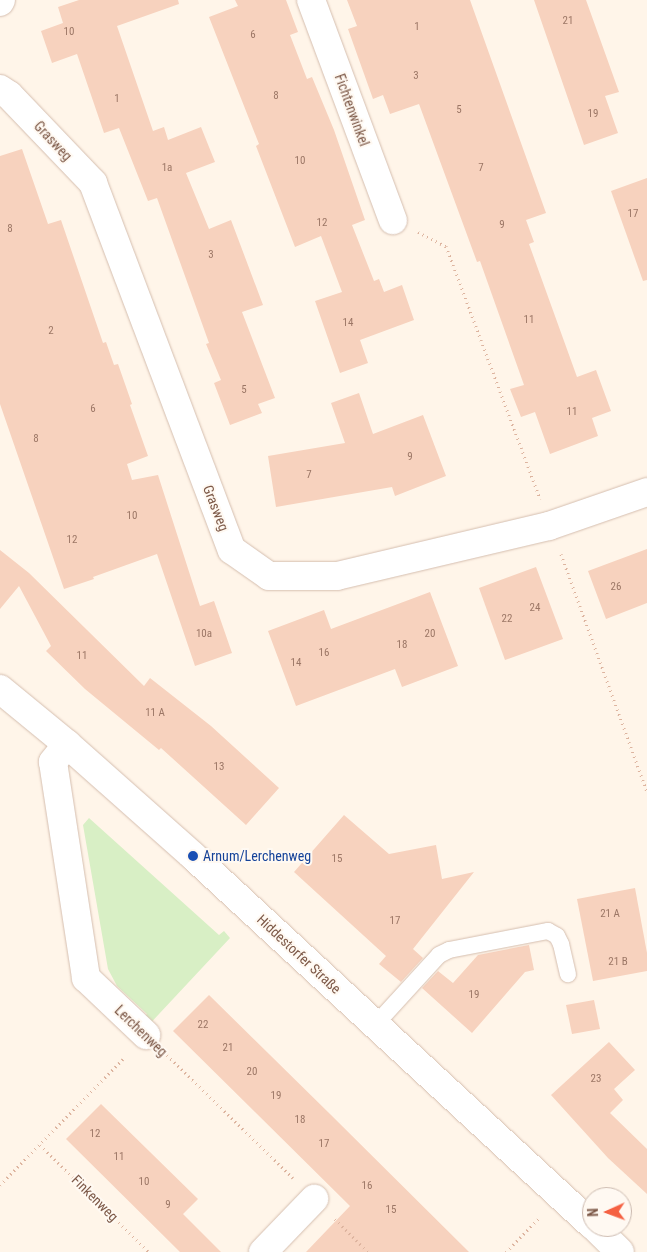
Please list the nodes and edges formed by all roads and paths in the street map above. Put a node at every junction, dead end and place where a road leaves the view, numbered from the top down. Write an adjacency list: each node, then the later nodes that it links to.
1 (311, 0): 3 (street, Fichtenwinkel)
2 (0, 89): 5 (street, Grasweg)
3 (393, 220): 5 (path)
4 (647, 492): 5 (street, Grasweg)
5 (549, 526): 8 (path)
6 (0, 689): 7 (street, Hiddestorfer Straße)
7 (67, 744): 10 (street, Hiddestorfer Straße); 11 (street, Lerchenweg)
8 (647, 791)
9 (568, 974): 10 (lane)
10 (376, 1024): 16 (street, Hiddestorfer Straße)
11 (146, 1035): 12 (path); 14 (path, Lerchenweg)
12 (40, 1145): 13 (path); 18 (path, Finkenweg)
13 (0, 1185)
14 (314, 1199): 19 (street); 20 (path, Lerchenweg)
15 (545, 1212): 21 (path)
16 (582, 1216)
17 (604, 1237): 22 (street, Hiddestorfer Straße)
18 (149, 1252)
19 (263, 1252)
20 (368, 1252)
21 (506, 1252)
22 (620, 1252)

